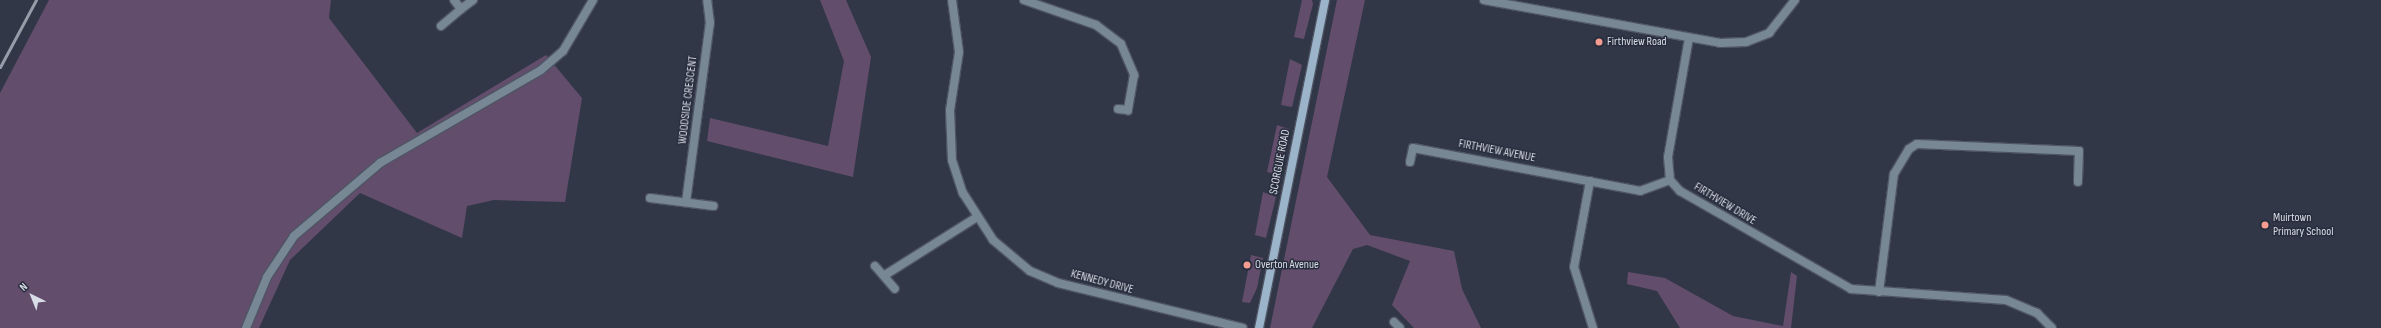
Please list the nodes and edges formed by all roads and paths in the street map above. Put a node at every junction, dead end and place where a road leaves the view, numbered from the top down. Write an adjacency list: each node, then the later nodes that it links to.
1 (454, 0): 10 (street)
2 (473, 0): 10 (street)
3 (593, 0): 26 (street)
4 (707, 0): 19 (street, WOODSIDE CRESCENT)
5 (952, 0): 21 (street, KENNEDY DRIVE)
6 (1024, 0): 13 (street)
7 (1325, 0): 28 (street, SCORGUIE ROAD)
8 (1484, 0): 12 (street)
9 (1796, 0): 12 (street)
10 (462, 9): 11 (street)
11 (441, 26)
12 (1689, 38): 15 (street)
13 (1118, 109)
14 (1410, 162): 16 (street, FIRTHVIEW AVENUE)
15 (1670, 180): 16 (street, FIRTHVIEW AVENUE); 25 (street, FIRTHVIEW DRIVE)
16 (1590, 181): 29 (street)
17 (2078, 182): 25 (street)
18 (650, 198): 19 (street)
19 (686, 202): 20 (street)
20 (713, 206)
21 (977, 217): 23 (street); 27 (street, KENNEDY DRIVE)
22 (876, 266): 23 (street)
23 (885, 275): 24 (street)
24 (895, 289)
25 (1879, 292): 30 (street, FIRTHVIEW DRIVE)
26 (246, 328)
27 (1243, 328)
28 (1259, 328)
29 (1593, 328)
30 (2052, 328)

